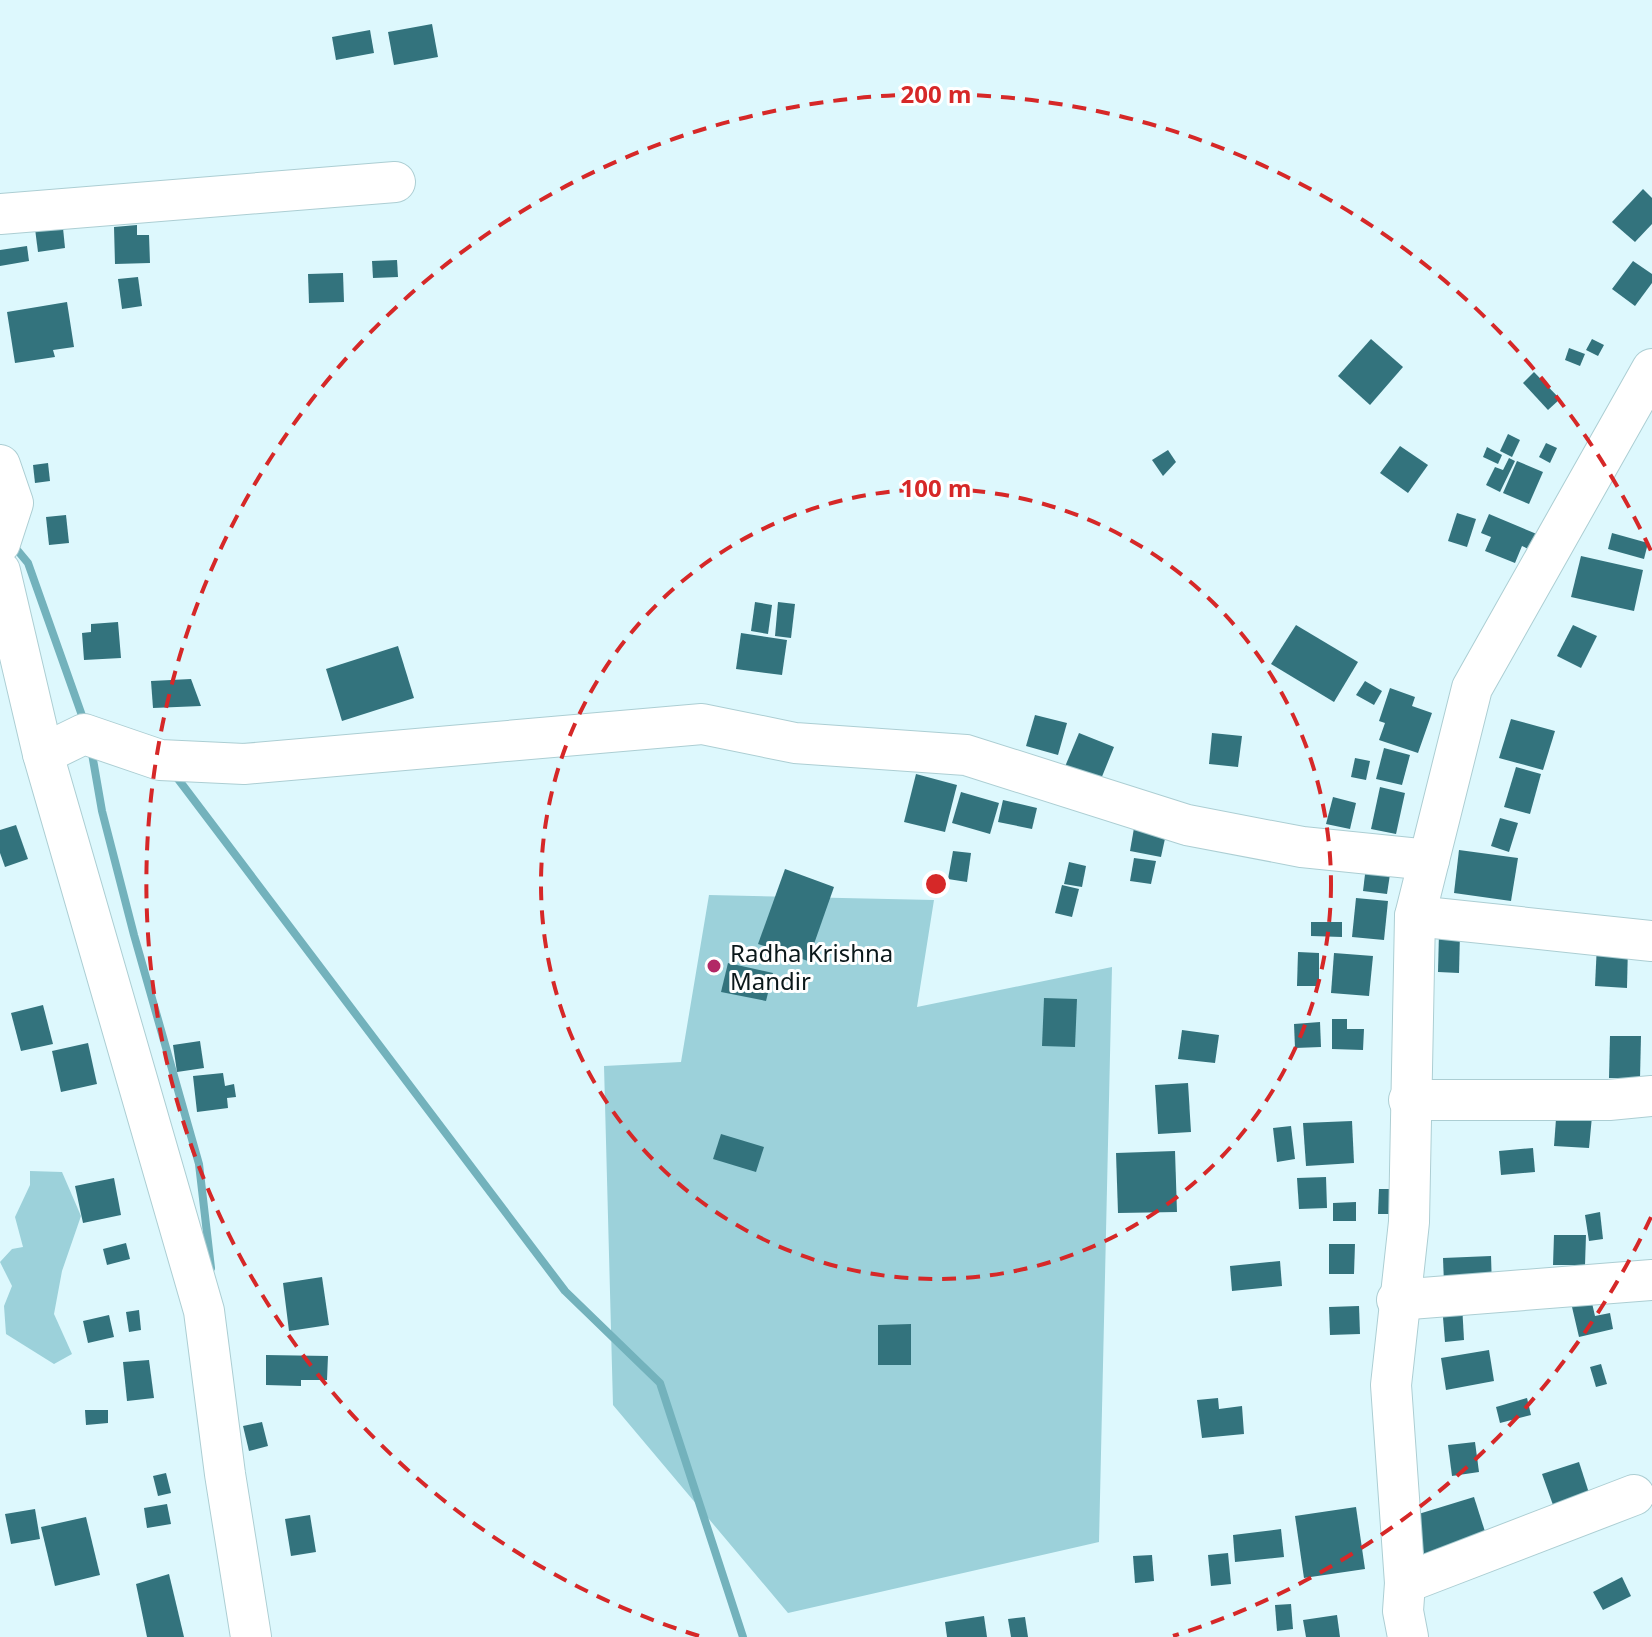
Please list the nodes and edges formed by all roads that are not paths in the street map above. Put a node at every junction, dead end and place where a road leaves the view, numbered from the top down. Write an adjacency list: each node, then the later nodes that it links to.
1 (395, 182): 2 (street)
2 (0, 214)
3 (1652, 369): 8 (street)
4 (0, 465): 5 (street)
5 (0, 543)
6 (0, 571): 7 (street)
7 (43, 754): 8 (street); 17 (street)
8 (1429, 860): 9 (street)
9 (1415, 916): 10 (street); 12 (street)
10 (1652, 941)
11 (1652, 1096): 12 (street)
12 (1409, 1100): 14 (street)
13 (1652, 1280): 14 (street)
14 (1397, 1300): 16 (street)
15 (1634, 1495): 16 (street)
16 (1405, 1583): 18 (street)
17 (251, 1637)
18 (1408, 1637)

